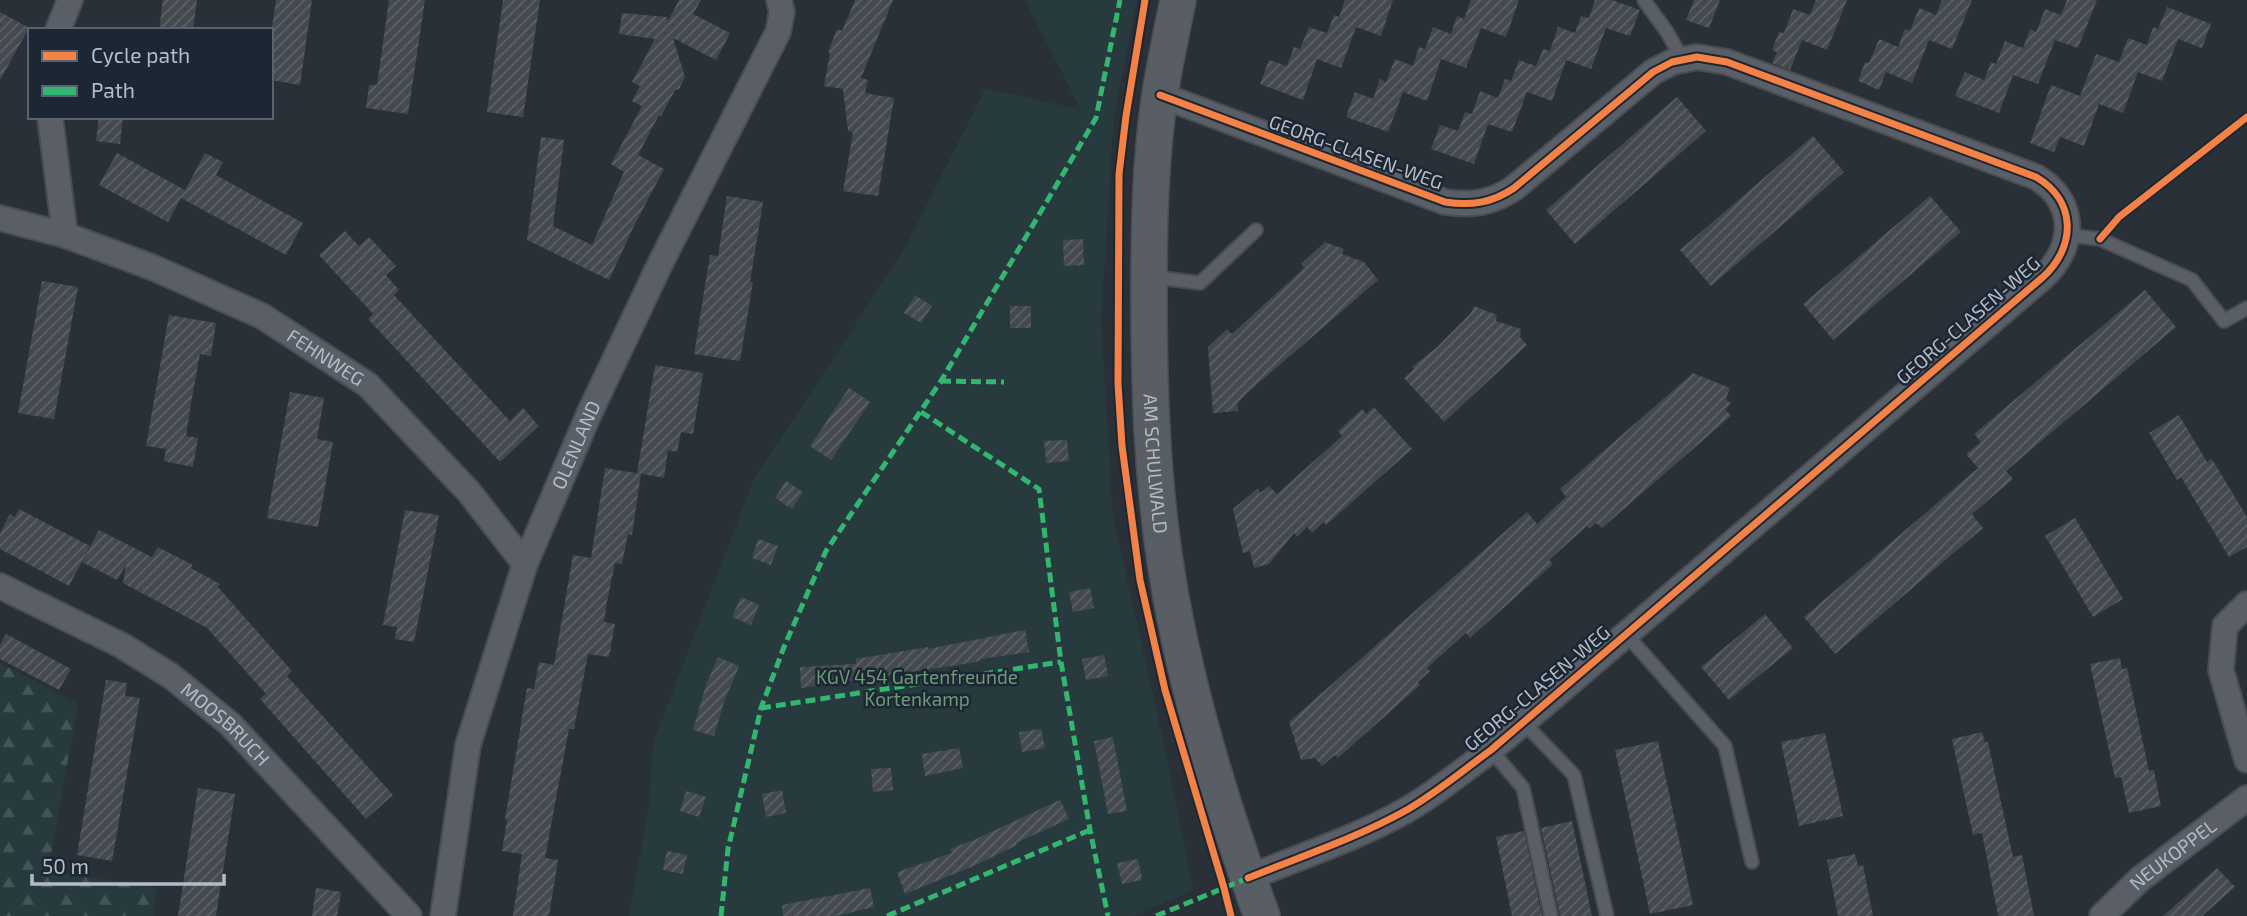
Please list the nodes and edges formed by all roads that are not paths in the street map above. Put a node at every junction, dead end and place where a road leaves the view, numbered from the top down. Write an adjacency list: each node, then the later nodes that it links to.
1 (70, 0): 5 (street)
2 (779, 0): 15 (street, OLENLAND)
3 (1178, 0): 7 (street, AM SCHULWALD)
4 (1644, 0): 6 (lane)
5 (59, 28)
6 (1682, 60): 7 (street, GEORG-CLASEN-WEG); 12 (street, GEORG-CLASEN-WEG)
7 (1160, 95): 13 (street, AM SCHULWALD)
8 (50, 119): 11 (street)
9 (0, 218): 11 (street, FEHNWEG)
10 (1256, 230): 13 (lane)
11 (65, 235): 15 (street, FEHNWEG)
12 (2067, 235): 14 (lane); 18 (street, GEORG-CLASEN-WEG)
13 (1149, 276): 24 (street, AM SCHULWALD)
14 (2247, 308)
15 (525, 564): 26 (street, OLENLAND)
16 (0, 586): 25 (street, MOOSBRUCH)
17 (2247, 604): 21 (street)
18 (1626, 634): 19 (street, GEORG-CLASEN-WEG); 23 (lane)
19 (1523, 722): 20 (street, GEORG-CLASEN-WEG); 29 (lane)
20 (1491, 750): 24 (street, GEORG-CLASEN-WEG); 28 (lane)
21 (2247, 760)
22 (2247, 798): 30 (street, NEUKOPPEL)
23 (1752, 862)
24 (1248, 878): 27 (street, AM SCHULWALD)
25 (409, 916)
26 (443, 916)
27 (1262, 916)
28 (1551, 916)
29 (1607, 916)
30 (2102, 916)

